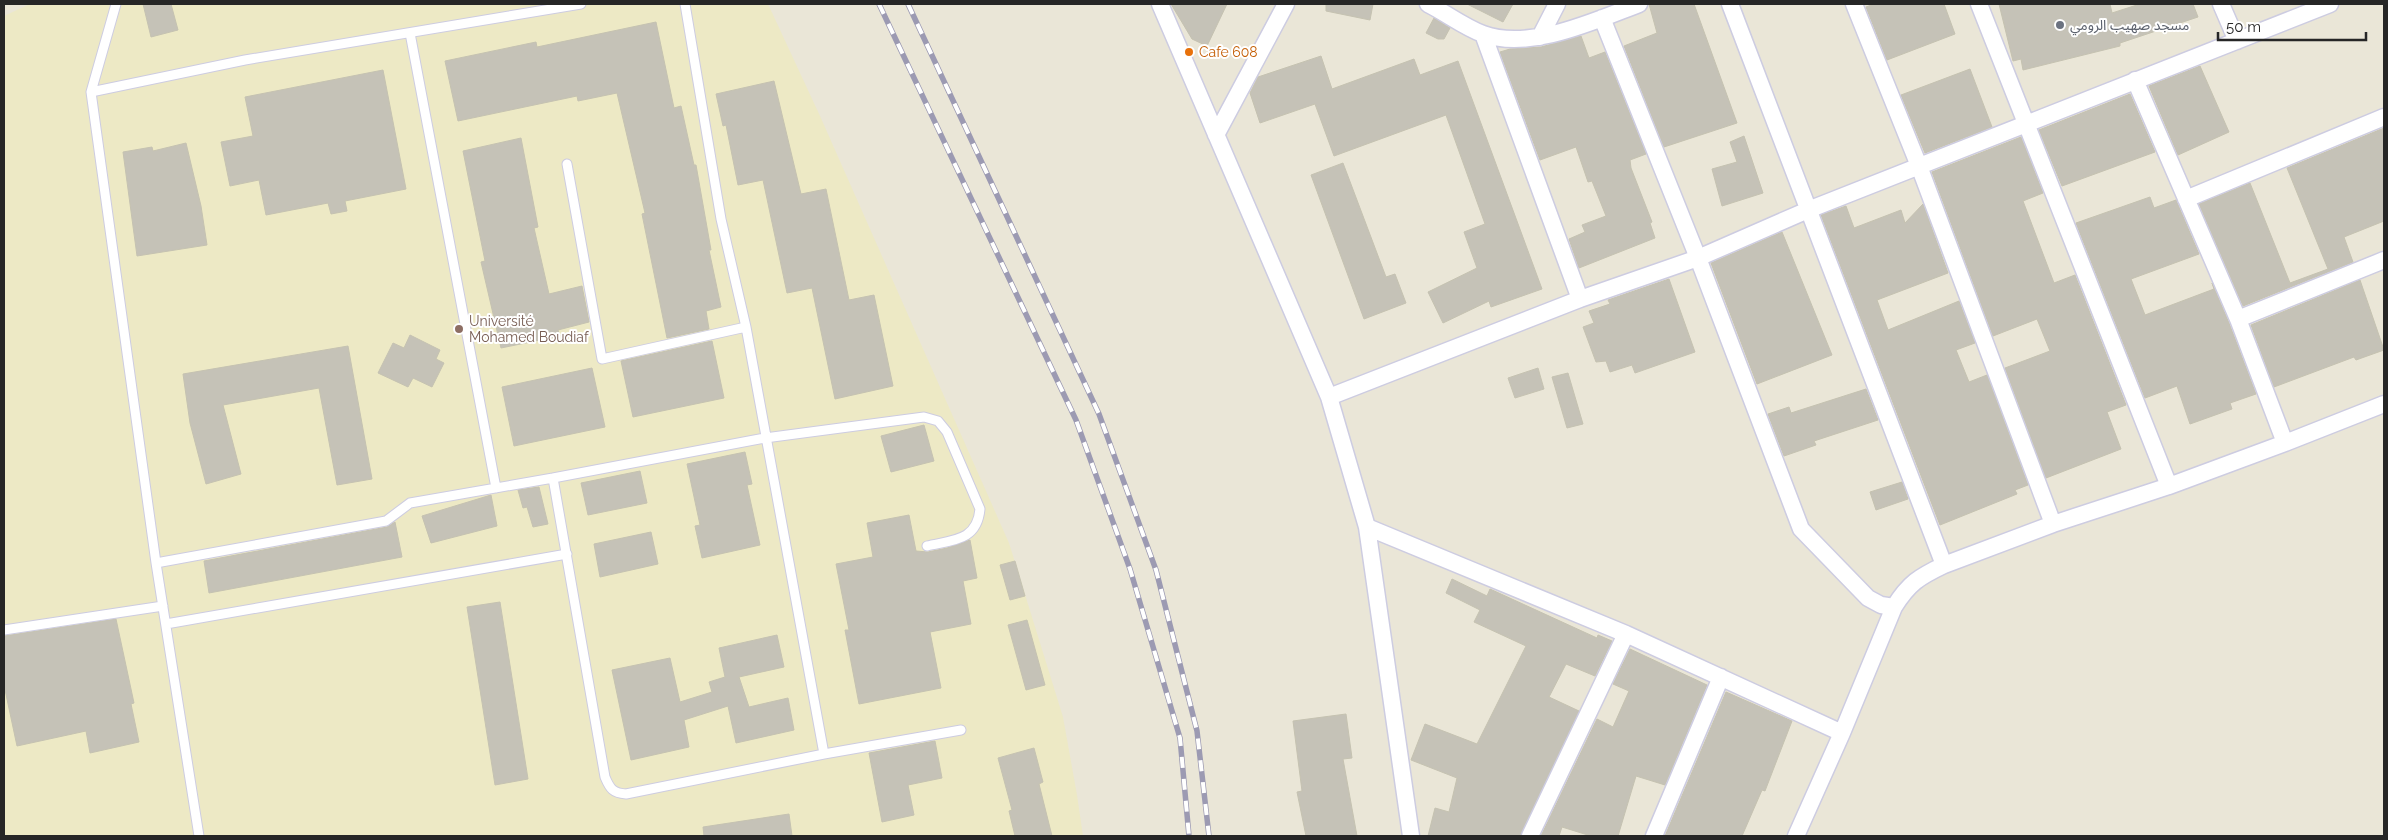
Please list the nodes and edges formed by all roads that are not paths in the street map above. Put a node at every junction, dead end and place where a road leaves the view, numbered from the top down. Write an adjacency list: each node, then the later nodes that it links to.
1 (116, 4): 20 (lane)
2 (581, 4): 15 (lane)
3 (685, 4): 32 (lane)
4 (1160, 4): 23 (street)
5 (1286, 4): 23 (street)
6 (1428, 4): 16 (street)
7 (1556, 4): 17 (street)
8 (1639, 4): 14 (street)
9 (1730, 4): 27 (street)
10 (1854, 4): 25 (street)
11 (1980, 4): 22 (street)
12 (2221, 4): 18 (street)
13 (2330, 4): 18 (street)
14 (1602, 18): 17 (street); 28 (street)
15 (410, 33): 20 (lane); 39 (lane)
16 (1483, 34): 17 (street); 30 (street)
17 (1540, 37)
18 (2237, 41): 19 (street)
19 (2135, 80): 22 (street); 26 (street)
20 (91, 92): 44 (lane)
21 (2384, 117): 26 (street)
22 (2026, 122): 25 (street); 38 (street)
23 (1216, 135): 33 (street)
24 (567, 164): 32 (lane)
25 (1919, 166): 27 (street); 40 (street)
26 (2186, 199): 31 (street)
27 (1808, 210): 28 (street); 45 (street)
28 (1698, 258): 30 (street); 47 (street)
29 (2384, 260): 31 (street)
30 (1580, 300): 33 (street)
31 (2238, 320): 36 (street)
32 (746, 327): 35 (lane)
33 (1329, 397): 41 (street)
34 (2384, 404): 36 (street)
35 (766, 438): 37 (lane); 42 (lane); 54 (lane)
36 (2285, 442): 38 (street)
37 (553, 478): 39 (lane); 43 (lane)
38 (2169, 486): 40 (street)
39 (496, 488): 44 (lane)
40 (2053, 524): 45 (street)
41 (1367, 527): 50 (street); 56 (street)
42 (927, 546)
43 (567, 554): 48 (lane); 54 (lane)
44 (156, 563): 46 (lane)
45 (1944, 565): 47 (street)
46 (163, 606): 48 (lane); 49 (lane)
47 (1894, 607): 53 (street)
48 (166, 624): 55 (lane)
49 (4, 630)
50 (1626, 634): 51 (street); 57 (street)
51 (1721, 677): 53 (street); 58 (street)
52 (961, 730): 54 (lane)
53 (1842, 733): 59 (street)
54 (824, 754)
55 (200, 836)
56 (1411, 836)
57 (1530, 836)
58 (1654, 836)
59 (1796, 836)

